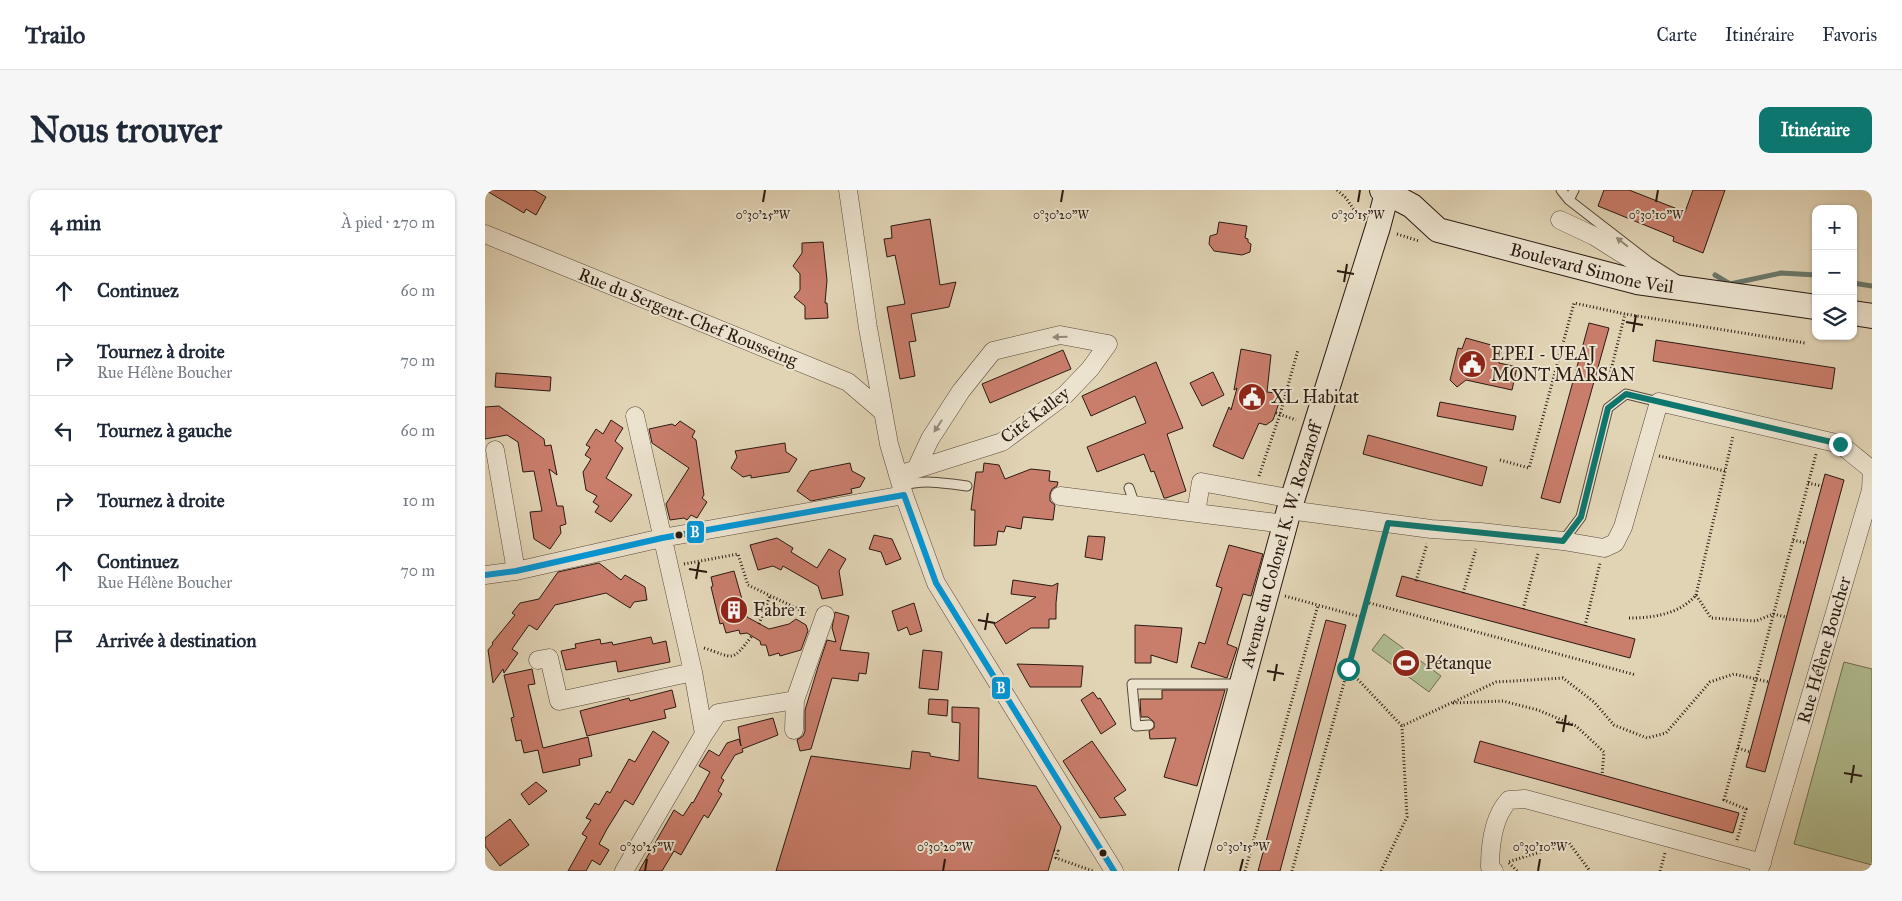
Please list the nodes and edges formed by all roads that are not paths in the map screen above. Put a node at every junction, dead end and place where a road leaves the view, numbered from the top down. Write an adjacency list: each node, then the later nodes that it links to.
1 (848, 190): 14 (street)
2 (1561, 190): 5 (lane)
3 (1574, 190): 5 (lane)
4 (1384, 192): 8 (street, Boulevard Simone Veil); 23 (street, Avenue du Colonel K. W. Rozanoff)
5 (1569, 200): 9 (lane, one-way to 5)
6 (1560, 220): 8 (street)
7 (485, 234): 14 (street, Rue du Sergent-Chef Rousseing)
8 (1658, 286): 9 (street, Boulevard Simone Veil)
9 (1692, 289): 10 (street, Boulevard Simone Veil)
10 (1812, 306)
11 (1857, 314): 12 (street)
12 (1872, 316)
13 (1659, 402): 26 (lane); 26 (street); 37 (street, Rue Hélène Boucher)
14 (883, 412): 18 (street)
15 (635, 416): 25 (street)
16 (495, 450): 27 (street)
17 (916, 469): 17 (street, Cité Kalley, one-way to 17); 18 (street, Cité Kalley)
18 (901, 485): 19 (lane); 25 (street, Cité Kalley); 39 (street)
19 (967, 486)
20 (1129, 488): 22 (lane)
21 (1060, 496): 22 (street)
22 (1135, 505): 24 (street)
23 (1289, 511): 24 (street); 24 (street); 26 (street); 32 (street, Avenue du Colonel K. W. Rozanoff)
24 (1196, 513)
25 (662, 538): 27 (street, Cité Kalley); 31 (street)
26 (1563, 541)
27 (516, 571): 28 (street, Cité Kalley)
28 (485, 575)
29 (823, 620): 33 (street)
30 (538, 660): 31 (street)
31 (693, 672): 36 (street)
32 (1242, 684): 34 (lane); 40 (street, Avenue du Colonel K. W. Rozanoff)
33 (795, 700): 35 (street); 36 (street)
34 (1149, 725)
35 (795, 730)
36 (705, 734): 38 (street)
37 (1761, 867): 41 (street)
38 (624, 871)
39 (1114, 871)
40 (1191, 871)
41 (1494, 871)

